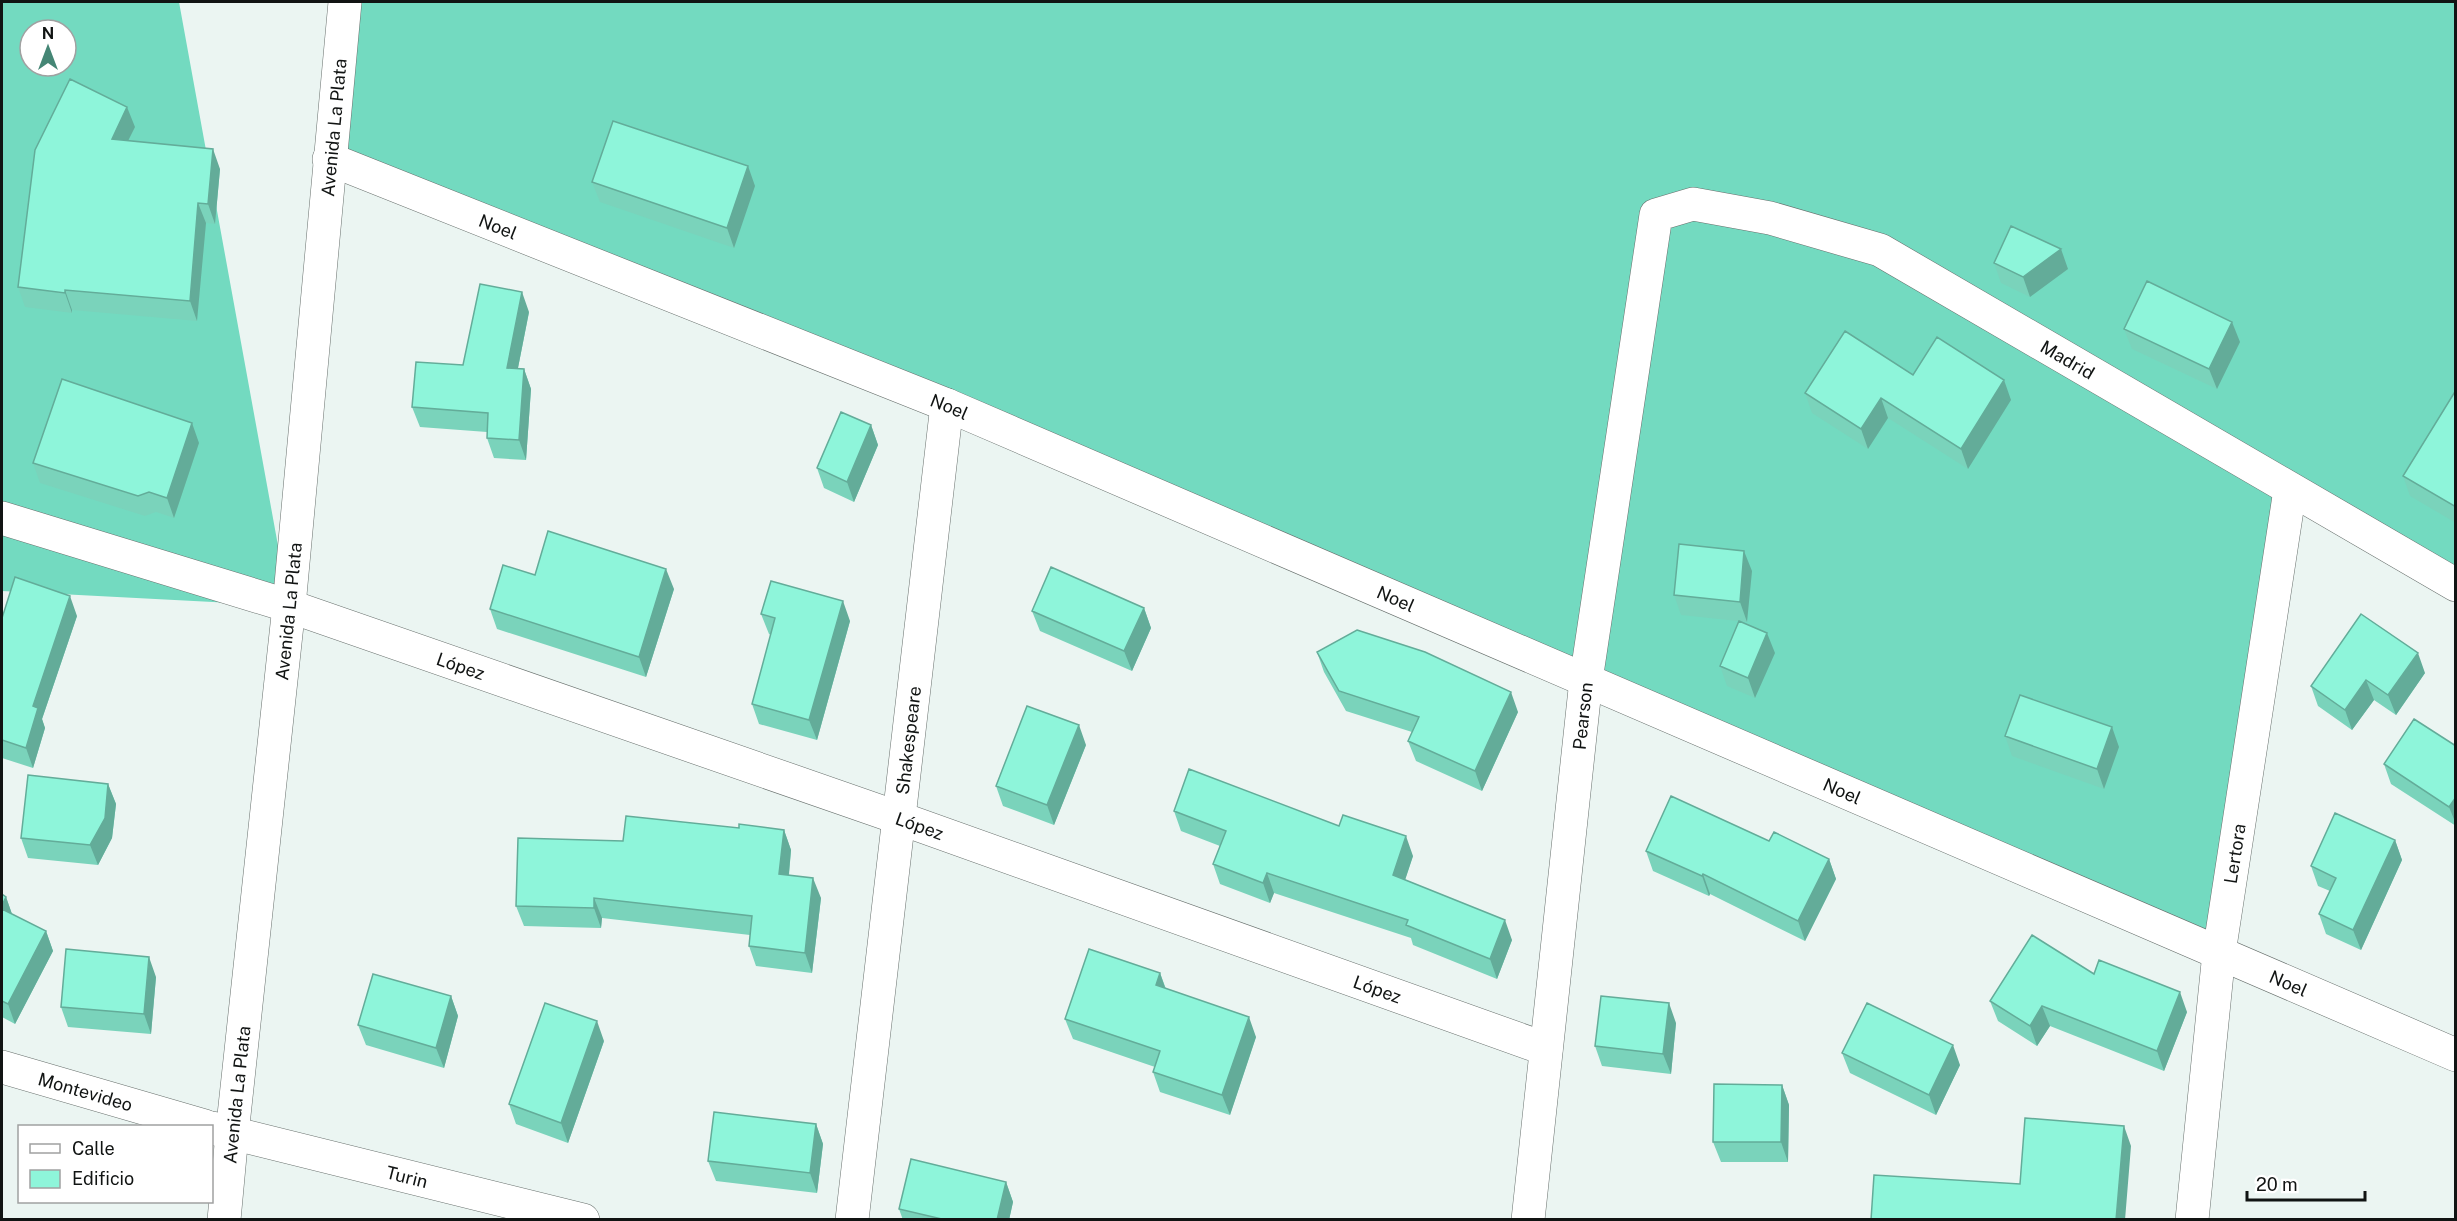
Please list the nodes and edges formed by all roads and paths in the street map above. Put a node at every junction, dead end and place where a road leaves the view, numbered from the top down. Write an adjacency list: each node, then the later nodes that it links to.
1 (345, 2): 2 (street, Avenida La Plata)
2 (329, 159): 4 (street, Noel); 8 (street, Avenida La Plata)
3 (1656, 215): 5 (street, Madrid); 9 (street, Pearson)
4 (947, 405): 9 (street, Noel); 10 (street, Shakespeare)
5 (2290, 490): 7 (street, Madrid); 11 (street, Lertora)
6 (2, 518): 8 (street, López)
7 (2456, 585)
8 (290, 606): 10 (street, López); 16 (street, Avenida La Plata)
9 (1586, 680): 11 (street, Noel); 12 (street, Pearson)
10 (899, 818): 12 (street, López); 19 (street, Shakespeare)
11 (2219, 953): 13 (street, Noel); 21 (street, Lertora)
12 (1546, 1049): 20 (street, Pearson)
13 (2456, 1055)
14 (2, 1067): 15 (street, Montevideo)
15 (199, 1125)
16 (216, 1130): 17 (street, Avenida La Plata); 18 (street, Turin)
17 (224, 1220)
18 (583, 1220)
19 (852, 1220)
20 (1528, 1220)
21 (2192, 1220)

